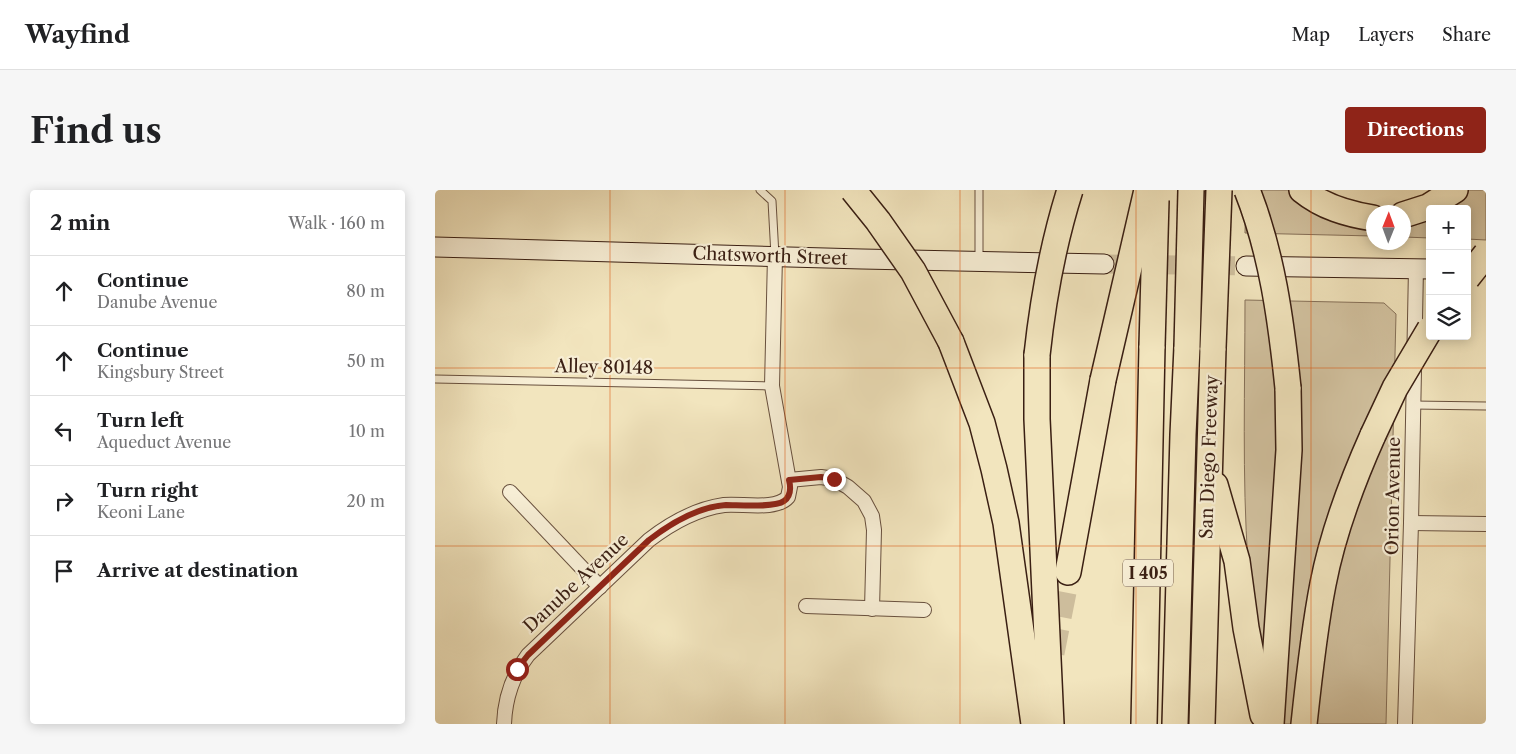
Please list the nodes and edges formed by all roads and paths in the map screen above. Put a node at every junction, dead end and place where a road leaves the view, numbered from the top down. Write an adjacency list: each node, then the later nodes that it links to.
1 (761, 190): 17 (lane)
2 (853, 190): 42 (highway, bridge)
3 (979, 190): 18 (lane)
4 (1069, 190): 43 (highway, bridge)
5 (1147, 190): 36 (highway, bridge)
6 (1156, 190): 26 (highway, I 405, bridge)
7 (1175, 190): 26 (highway)
8 (1191, 190): 26 (highway, bridge)
9 (1219, 190): 31 (highway, San Diego Freeway, bridge)
10 (1247, 190): 48 (highway, bridge)
11 (1302, 190): 14 (highway)
12 (1455, 190): 13 (highway)
13 (1411, 212)
14 (1366, 216)
15 (435, 247): 17 (main road, Chatsworth Street)
16 (1486, 254): 24 (highway, bridge)
17 (775, 256): 18 (main road, Chatsworth Street); 28 (street)
18 (979, 261): 19 (main road, Chatsworth Street)
19 (1104, 264)
20 (1246, 266): 21 (main road)
21 (1423, 268): 29 (street, Orion Avenue)
22 (1471, 270): 23 (main road)
23 (1486, 270)
24 (1471, 273)
25 (1426, 336): 49 (highway, bridge)
26 (1170, 347): 44 (highway, I 405); 45 (highway)
27 (435, 379): 28 (lane, Alley 80148)
28 (772, 386): 32 (street)
29 (1413, 404): 30 (lane); 34 (street, Orion Avenue)
30 (1486, 406)
31 (1209, 461): 46 (highway, San Diego Freeway); 47 (highway)
32 (789, 480): 37 (street, Danube Avenue); 39 (street)
33 (509, 492): 37 (street)
34 (1411, 523): 35 (street); 50 (street, Orion Avenue)
35 (1486, 524)
36 (1068, 572)
37 (600, 587): 41 (street, Danube Avenue)
38 (806, 606): 39 (street)
39 (872, 608): 40 (street)
40 (924, 610)
41 (504, 724)
42 (1034, 724)
43 (1051, 724)
44 (1144, 724)
45 (1175, 724)
46 (1202, 724)
47 (1265, 724)
48 (1271, 724)
49 (1304, 724)
50 (1405, 724)

